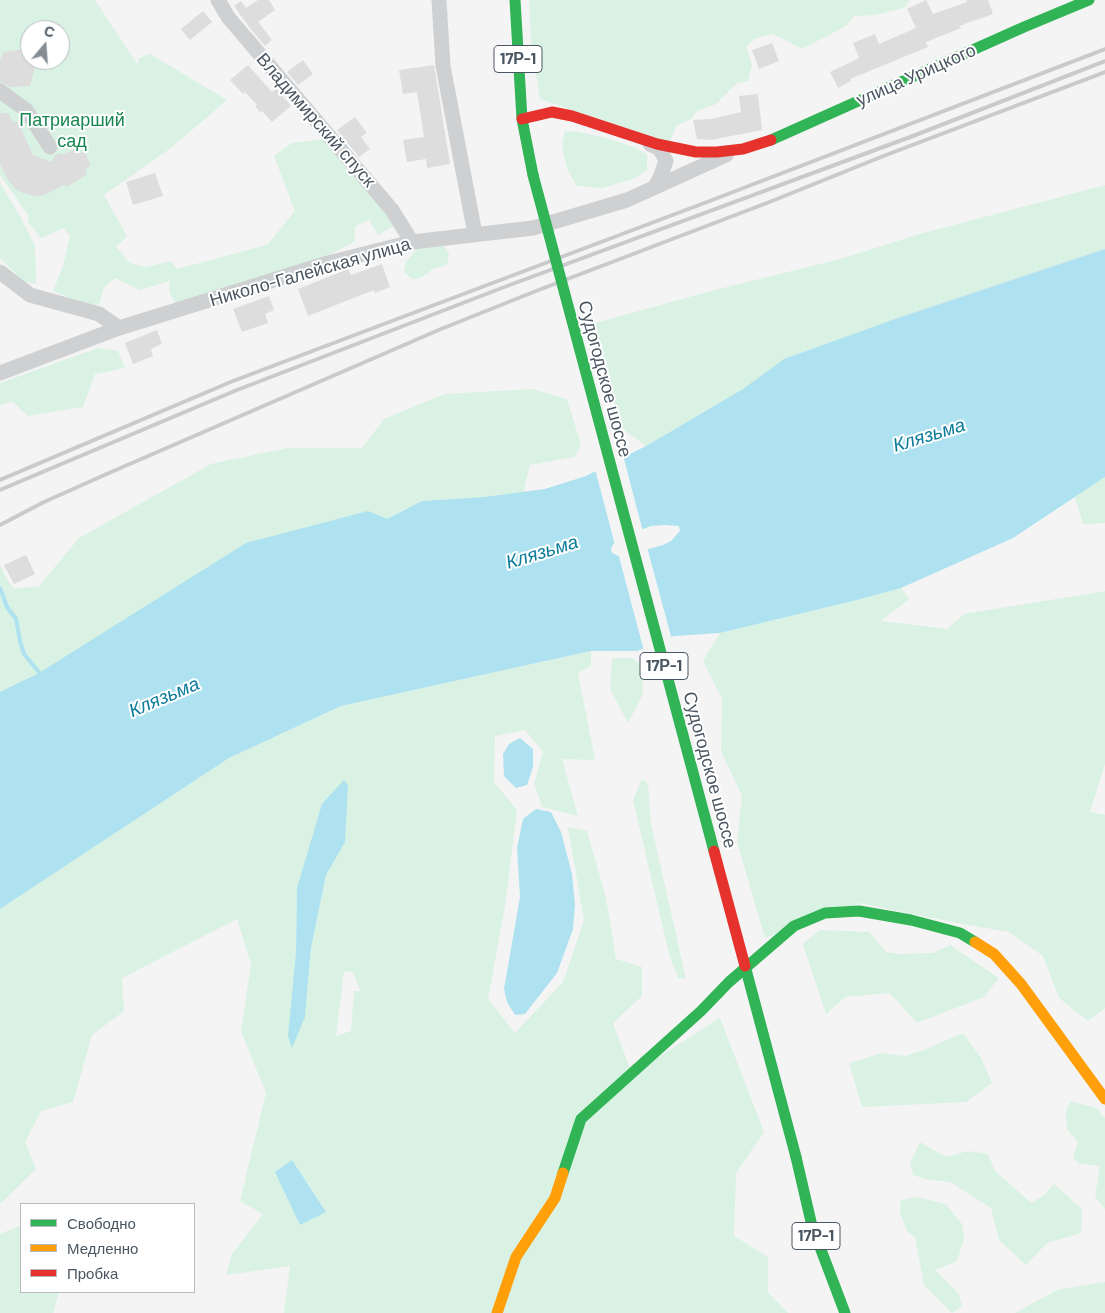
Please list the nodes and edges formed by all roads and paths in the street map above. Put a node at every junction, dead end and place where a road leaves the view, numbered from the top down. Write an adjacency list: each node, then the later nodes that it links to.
1 (218, 0): 12 (street, Владимирский спуск)
2 (438, 0): 11 (street)
3 (514, 0): 6 (street, 17Р-1)
4 (1089, 0): 9 (street, улица Урицкого)
5 (0, 92): 8 (street)
6 (522, 119): 7 (street, улица Урицкого); 18 (street, Судогодское шоссе / 17Р-1, bridge)
7 (638, 138): 9 (street, улица Урицкого); 10 (street, улица Урицкого)
8 (50, 147)
9 (743, 148): 10 (street, улица Урицкого)
10 (655, 187): 11 (street, Николо-Галейская улица)
11 (475, 234): 12 (street, Николо-Галейская улица)
12 (412, 242): 14 (street, Николо-Галейская улица)
13 (0, 272): 14 (street)
14 (118, 328): 15 (street, Николо-Галейская улица)
15 (0, 373)
16 (1105, 1099): 17 (street)
17 (497, 1313)
18 (845, 1313)

